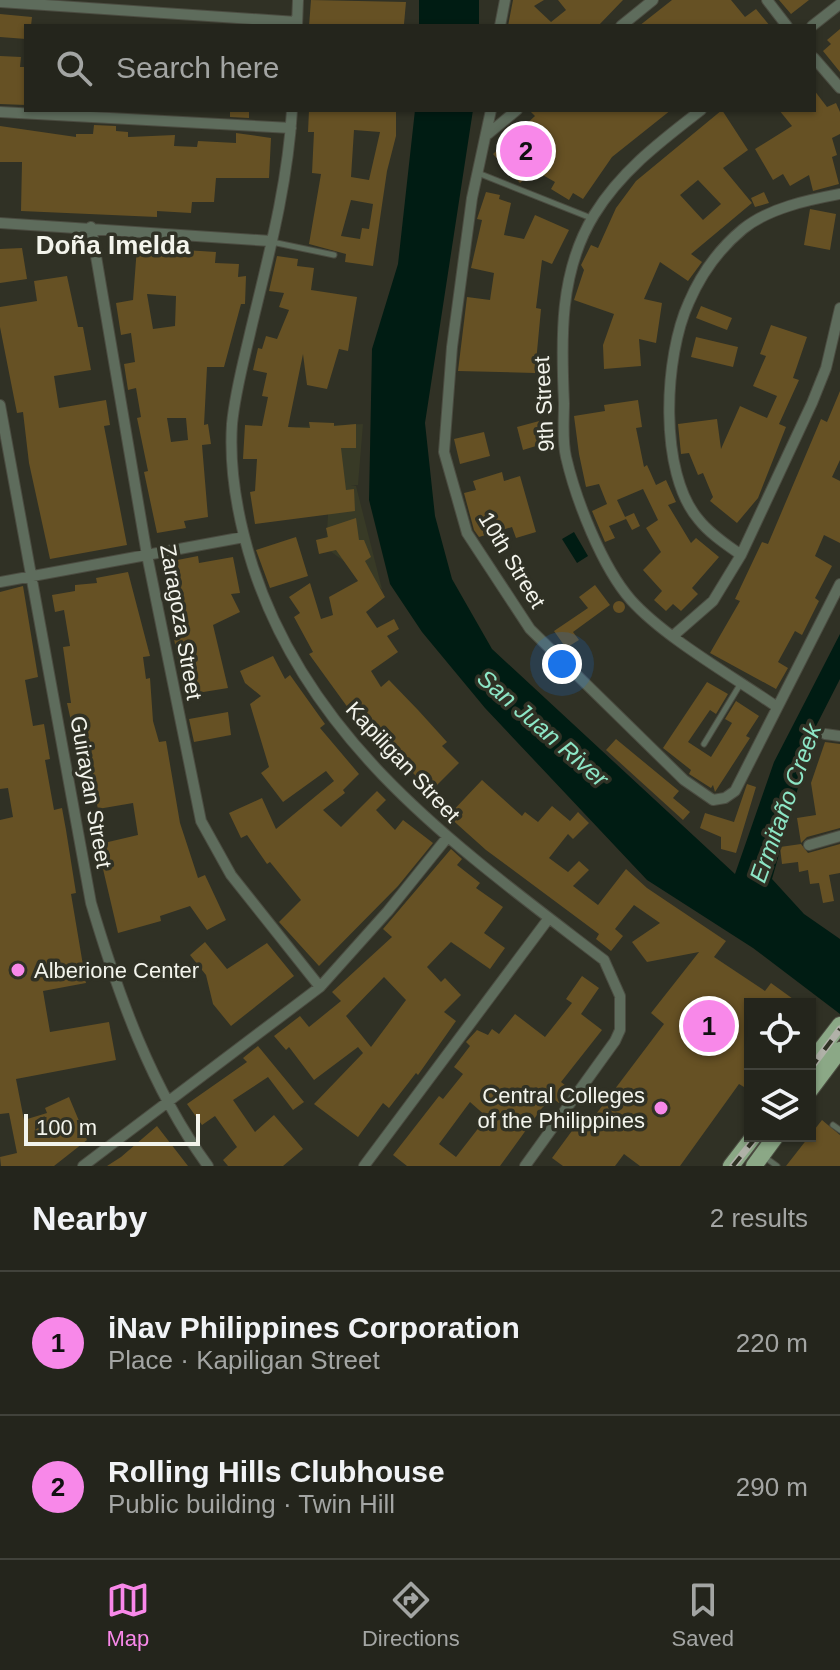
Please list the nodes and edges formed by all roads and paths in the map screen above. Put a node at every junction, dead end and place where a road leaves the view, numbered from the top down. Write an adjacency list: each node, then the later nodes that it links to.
1 (298, 0): 7 (street)
2 (505, 0): 8 (street)
3 (653, 0): 9 (street)
4 (767, 0): 10 (street)
5 (0, 2): 7 (street)
6 (840, 4): 11 (street)
7 (297, 24)
8 (500, 24)
9 (623, 24)
10 (785, 24)
11 (815, 24)
12 (816, 60): 13 (street)
13 (840, 88)
14 (0, 112): 19 (street)
15 (292, 112): 19 (street, Kapiligan Street)
16 (491, 112): 20 (street, 10th Street)
17 (515, 112): 20 (street)
18 (699, 112): 23 (street, 9th Street)
19 (291, 128): 26 (street, Kapiligan Street)
20 (488, 134): 21 (street, 10th Street)
21 (477, 173): 23 (lane); 38 (street, 10th Street)
22 (840, 194): 32 (street)
23 (592, 218): 36 (street, 9th Street)
24 (0, 223): 25 (street)
25 (91, 227): 26 (street); 31 (street, Zaragoza Street)
26 (271, 241): 27 (lane); 30 (street, Kapiligan Street)
27 (334, 255)
28 (840, 308): 32 (street)
29 (0, 405): 33 (street, Guirayan Street)
30 (244, 537): 31 (street); 43 (street, Kapiligan Street)
31 (147, 555): 33 (street); 46 (street, Zaragoza Street)
32 (741, 555): 36 (street)
33 (33, 576): 34 (street); 51 (street, Guirayan Street)
34 (0, 582)
35 (840, 584): 38 (street)
36 (674, 635): 37 (street, 9th Street)
37 (742, 683): 38 (street, 9th Street); 41 (lane)
38 (777, 707)
39 (825, 734): 40 (street)
40 (840, 736)
41 (704, 744)
42 (840, 836): 44 (street)
43 (446, 839): 45 (street, Kapiligan Street); 46 (street)
44 (809, 845)
45 (549, 918): 59 (street); 60 (street, Kapiligan Street)
46 (320, 987): 51 (street)
47 (840, 1025): 48 (main road)
48 (834, 1045): 49 (main road); 50 (main road)
49 (816, 1059)
50 (816, 1079)
51 (168, 1100): 57 (street); 58 (street, Guirayan Street)
52 (833, 1125): 53 (lane)
53 (840, 1130)
54 (749, 1142): 61 (main road)
55 (772, 1142): 56 (main road)
56 (758, 1160): 62 (lane)
57 (83, 1166)
58 (208, 1166)
59 (364, 1166)
60 (525, 1166)
61 (731, 1166)
62 (777, 1166)

